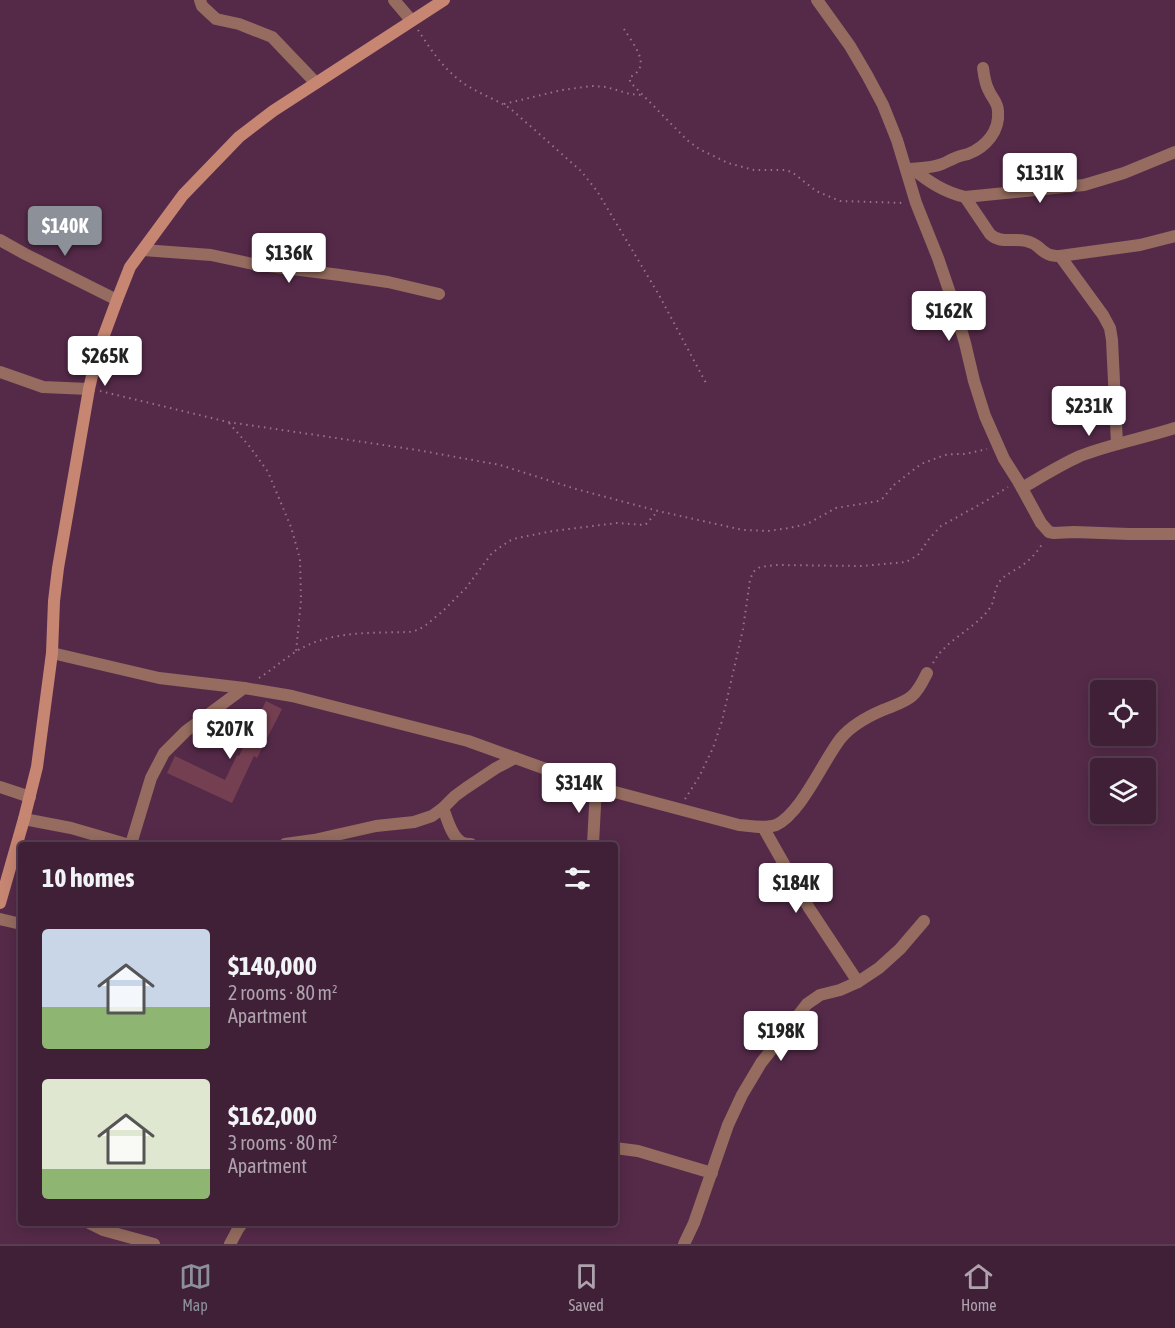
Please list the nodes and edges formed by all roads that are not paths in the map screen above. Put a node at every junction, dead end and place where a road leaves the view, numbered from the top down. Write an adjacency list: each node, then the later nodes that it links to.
1 (200, 0): 7 (street)
2 (394, 0): 5 (street)
3 (444, 0): 5 (main road)
4 (818, 0): 9 (street)
5 (411, 20): 7 (main road)
6 (983, 68): 9 (street)
7 (316, 83): 13 (main road)
8 (1175, 152): 10 (street)
9 (909, 169): 10 (street); 21 (street)
10 (965, 197): 14 (street)
11 (1175, 236): 14 (street)
12 (0, 240): 16 (street)
13 (143, 250): 15 (street); 16 (main road)
14 (1060, 256): 20 (street)
15 (439, 294)
16 (117, 300): 18 (main road)
17 (0, 372): 18 (street)
18 (89, 389): 23 (main road)
19 (1175, 428): 20 (street)
20 (1117, 444): 21 (street)
21 (1020, 484): 22 (street)
22 (1175, 534)
23 (52, 653): 25 (street); 29 (main road)
24 (927, 673): 32 (street)
25 (244, 688): 26 (street); 34 (street)
26 (515, 758): 27 (street); 30 (street)
27 (596, 787): 32 (street); 37 (street)
28 (0, 788): 29 (street)
29 (30, 797): 31 (main road)
30 (443, 808): 35 (street); 36 (street)
31 (24, 819): 33 (street); 38 (main road)
32 (763, 827): 42 (street)
33 (122, 842)
34 (130, 842)
35 (298, 842)
36 (462, 842)
37 (592, 842)
38 (1, 895)
39 (0, 919): 41 (street)
40 (924, 921): 42 (street)
41 (18, 923)
42 (858, 982): 44 (street)
43 (618, 1148): 44 (street)
44 (712, 1173): 49 (street)
45 (95, 1226): 47 (street)
46 (240, 1226): 48 (street)
47 (154, 1244)
48 (230, 1244)
49 (684, 1244)

